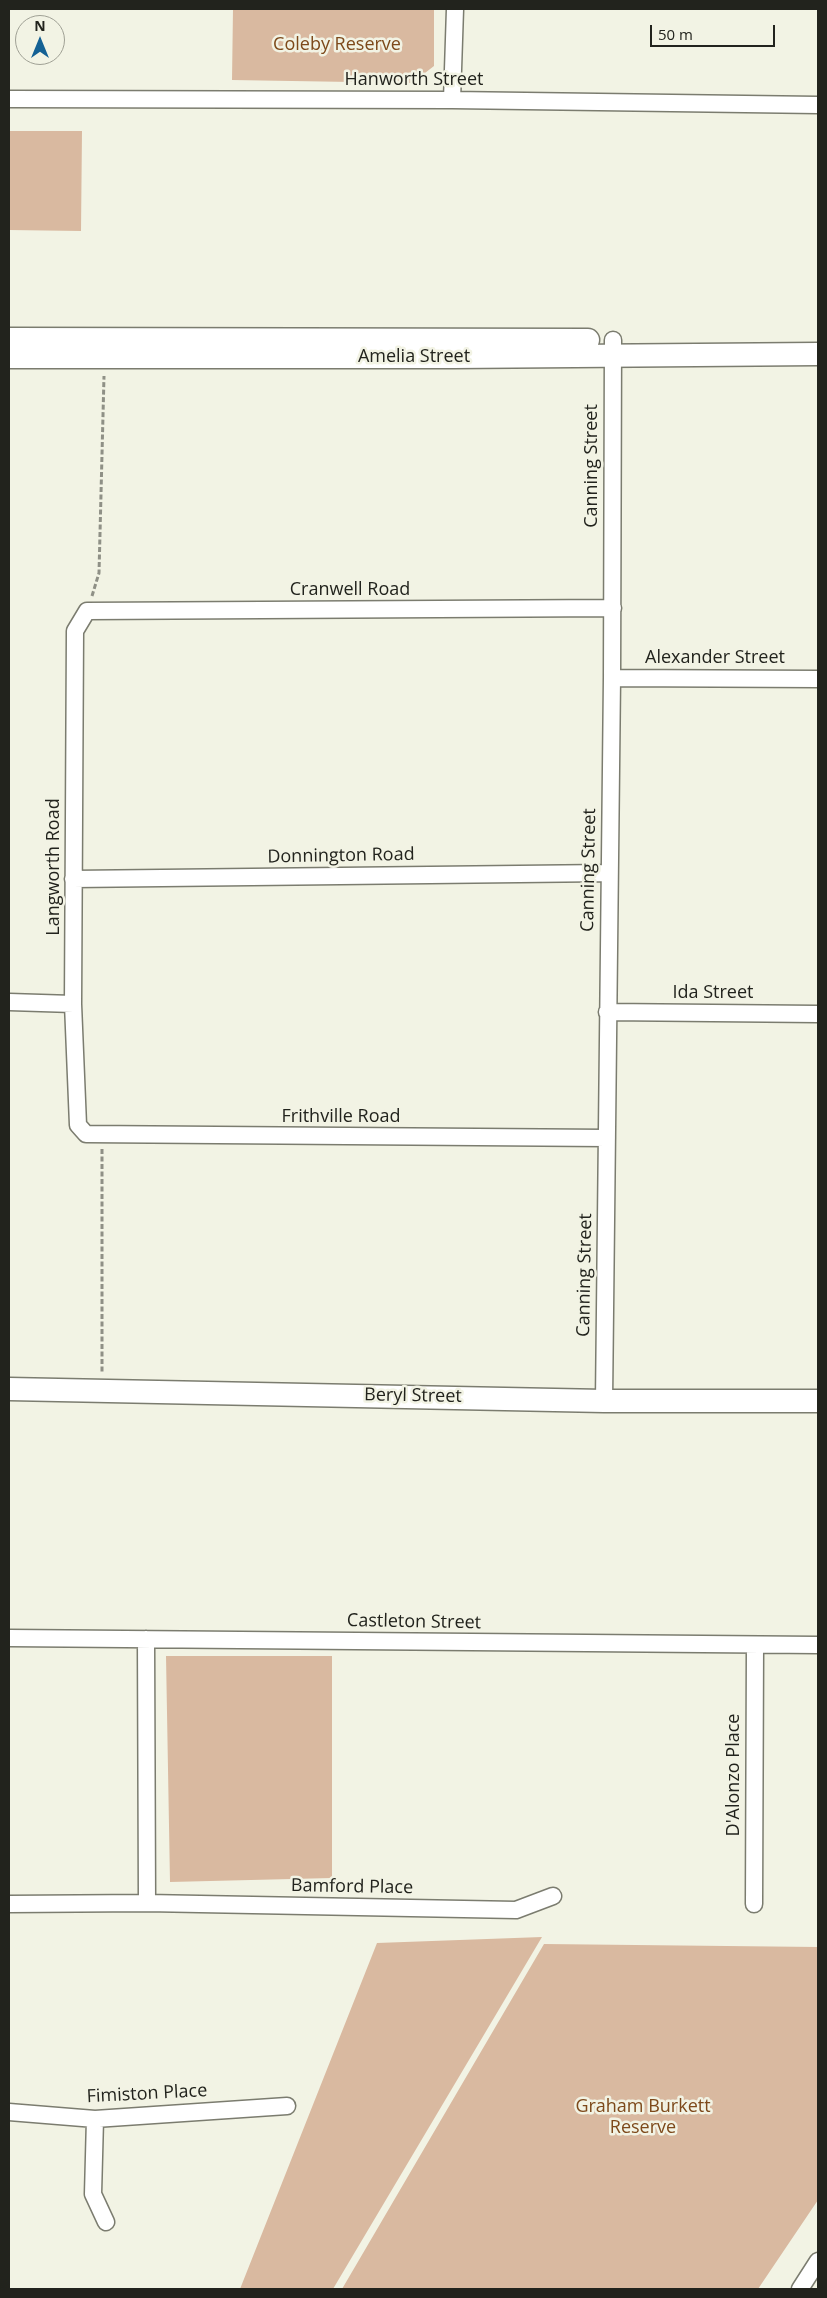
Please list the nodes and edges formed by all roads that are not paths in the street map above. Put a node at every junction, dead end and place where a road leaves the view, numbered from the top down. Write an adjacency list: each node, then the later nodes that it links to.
1 (455, 9): 3 (street)
2 (9, 99): 3 (street, Hanworth Street)
3 (452, 100): 4 (street, Hanworth Street)
4 (818, 105)
5 (9, 339): 7 (main road, Amelia Street)
6 (818, 340): 7 (main road, Amelia Street)
7 (612, 348): 8 (main road, Amelia Street); 9 (main road, Amelia Street); 10 (street, Canning Street)
8 (818, 354)
9 (9, 357)
10 (613, 608): 11 (street, Cranwell Road); 12 (street, Canning Street)
11 (87, 611): 15 (street, Langworth Road)
12 (612, 678): 13 (street, Alexander Street); 14 (street, Canning Street)
13 (818, 679)
14 (608, 873): 15 (street, Donnington Road); 18 (street, Canning Street)
15 (73, 879): 17 (street, Langworth Road)
16 (9, 1002): 17 (street)
17 (73, 1004): 20 (street, Langworth Road)
18 (607, 1012): 19 (street, Ida Street); 21 (street, Canning Street)
19 (818, 1014)
20 (78, 1125): 21 (street, Frithville Road)
21 (607, 1138): 23 (street, Canning Street)
22 (9, 1389): 23 (main road, Beryl Street)
23 (604, 1401): 24 (main road, Beryl Street)
24 (818, 1401)
25 (9, 1638): 26 (street, Castleton Street)
26 (146, 1639): 28 (street, Castleton Street); 30 (street)
27 (818, 1645): 28 (street, Castleton Street)
28 (755, 1646): 32 (street, D'Alonzo Place)
29 (553, 1896): 30 (street, Bamford Place)
30 (147, 1903): 31 (street, Bamford Place)
31 (9, 1904)
32 (754, 1904)
33 (288, 2106): 35 (street, Fimiston Place)
34 (9, 2112): 35 (street, Fimiston Place)
35 (95, 2119): 36 (street)
36 (106, 2222)
37 (818, 2261): 38 (street)
38 (800, 2289)

